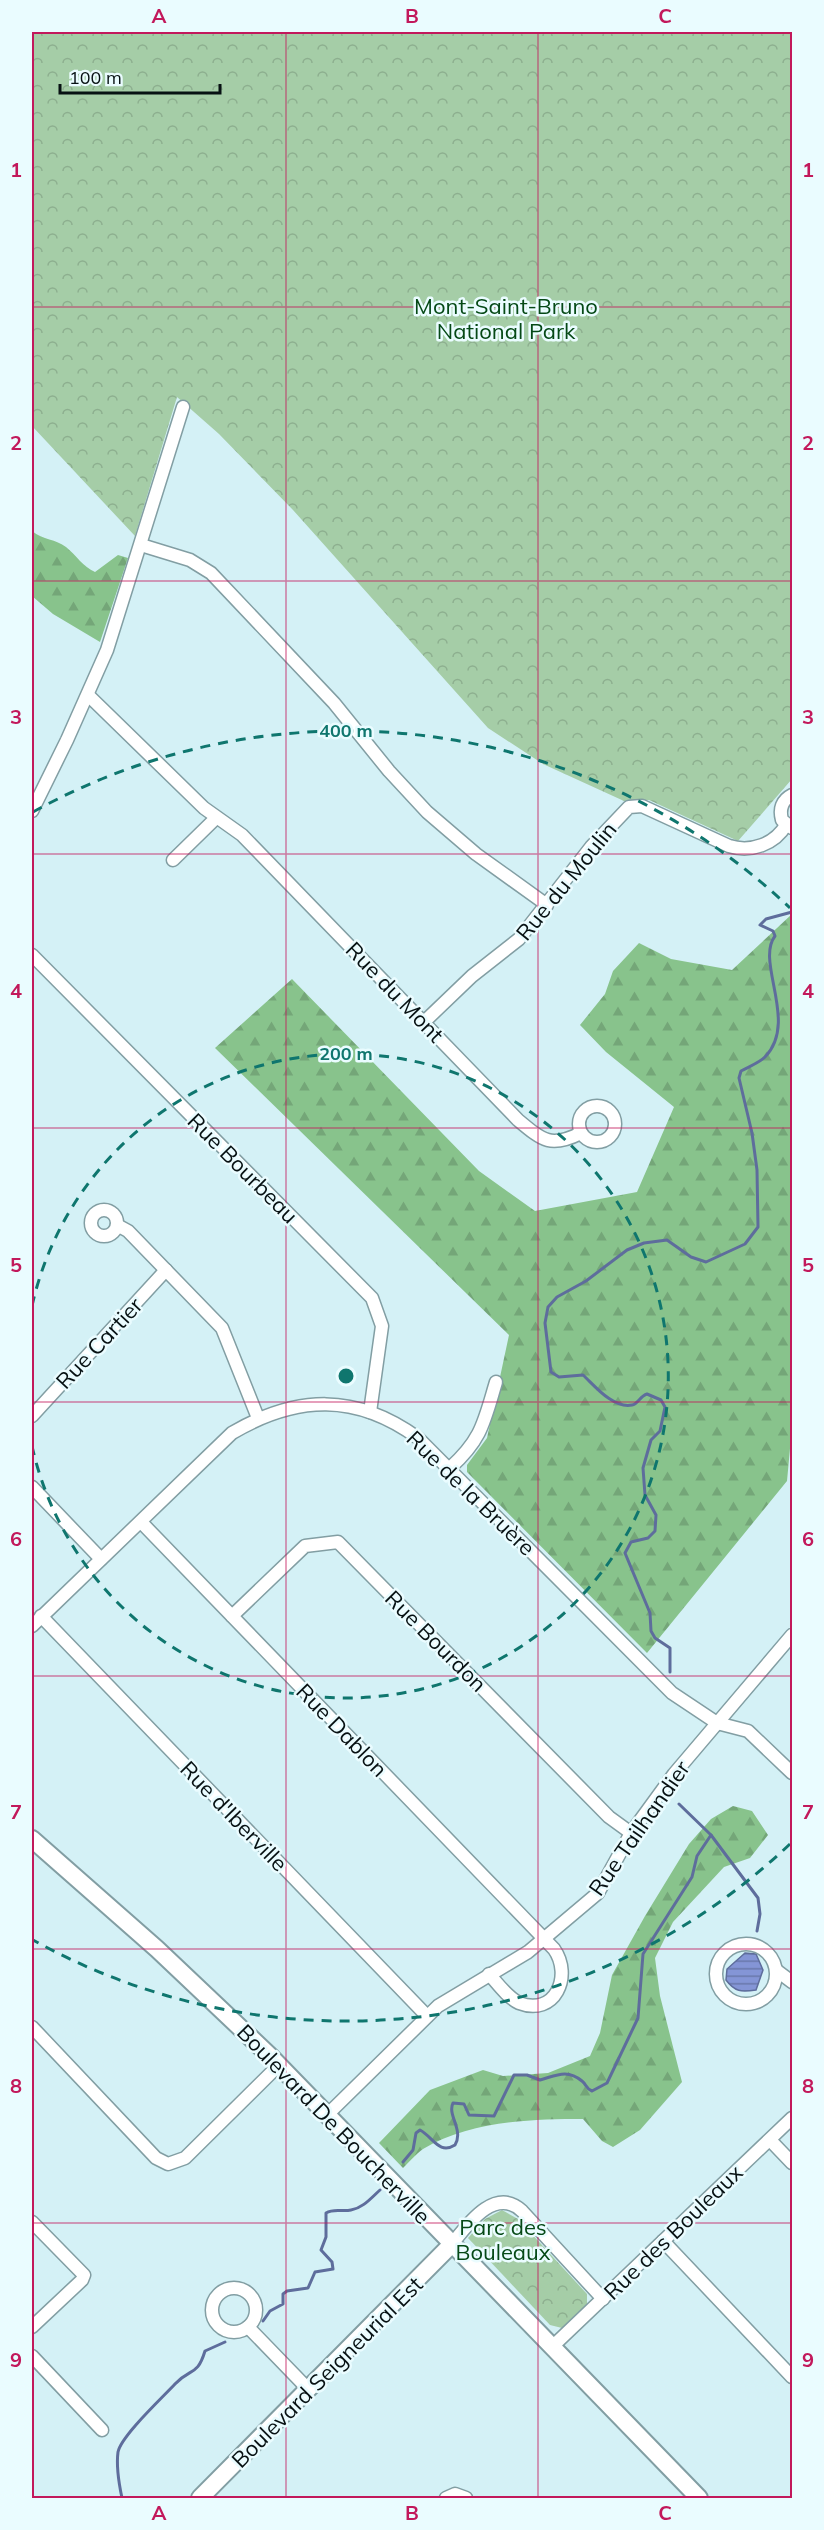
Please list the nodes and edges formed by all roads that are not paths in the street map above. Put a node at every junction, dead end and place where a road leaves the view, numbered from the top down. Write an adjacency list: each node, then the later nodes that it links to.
1 (183, 407): 2 (street)
2 (141, 545): 3 (street); 9 (street)
3 (88, 695): 5 (street); 6 (street, Rue du Mont)
4 (792, 795): 7 (street, Rue du Moulin)
5 (32, 806)
6 (216, 818): 8 (street); 11 (street, Rue du Mont)
7 (789, 826): 9 (street, Rue du Moulin)
8 (173, 860)
9 (547, 905): 11 (street, Rue du Moulin)
10 (32, 955): 16 (street, Rue Bourbeau)
11 (424, 1022): 12 (street, Rue du Mont)
12 (581, 1133)
13 (117, 1225): 14 (street)
14 (166, 1270): 17 (street, Rue Cartier); 18 (street)
15 (496, 1382): 19 (street)
16 (370, 1412): 18 (street, Rue de la Bruère); 19 (street, Rue de la Bruère)
17 (32, 1416)
18 (258, 1418): 21 (street, Rue de la Bruère)
19 (450, 1468): 27 (street, Rue de la Bruère)
20 (32, 1487): 22 (street)
21 (141, 1522): 22 (street, Rue de la Bruère); 24 (street, Rue Dablon)
22 (101, 1559): 23 (street, Rue de la Bruère)
23 (41, 1616): 25 (street, Rue de la Bruère); 35 (street, Rue d'Iberville)
24 (232, 1616): 29 (street, Rue Bourdon); 31 (street, Rue Dablon)
25 (32, 1626)
26 (792, 1635): 27 (street, Rue Tailhandier)
27 (717, 1723): 28 (street, Rue de la Bruère); 29 (street, Rue Tailhandier)
28 (792, 1773)
29 (631, 1833): 31 (street, Rue Tailhandier)
30 (32, 1839): 37 (street, Boulevard De Boucherville)
31 (544, 1939): 33 (street, Rue Tailhandier); 33 (street, Rue Dablon)
32 (776, 1970): 32 (street); 34 (street)
33 (489, 1974): 35 (street, Rue Tailhandier)
34 (792, 1982)
35 (427, 2016): 38 (street, Rue Tailhandier)
36 (32, 2027): 37 (street)
37 (279, 2065): 38 (street, Boulevard De Boucherville)
38 (328, 2114): 44 (street, Boulevard De Boucherville)
39 (792, 2118): 40 (street, Rue des Bouleaux)
40 (770, 2140): 41 (street); 43 (street, Rue des Bouleaux)
41 (792, 2163)
42 (32, 2222): 46 (street)
43 (663, 2241): 45 (street, Rue des Bouleaux); 50 (street)
44 (452, 2244): 45 (street); 48 (street, Boulevard De Boucherville); 51 (street, Boulevard Seigneurial Est)
45 (603, 2299): 48 (street, Rue des Bouleaux)
46 (32, 2327)
47 (249, 2327): 51 (street)
48 (553, 2346): 56 (street, Boulevard De Boucherville)
49 (32, 2356): 52 (street)
50 (792, 2377)
51 (309, 2390): 54 (street, Boulevard Seigneurial Est)
52 (102, 2430)
53 (462, 2496): 55 (street)
54 (200, 2499)
55 (446, 2499)
56 (699, 2499)

